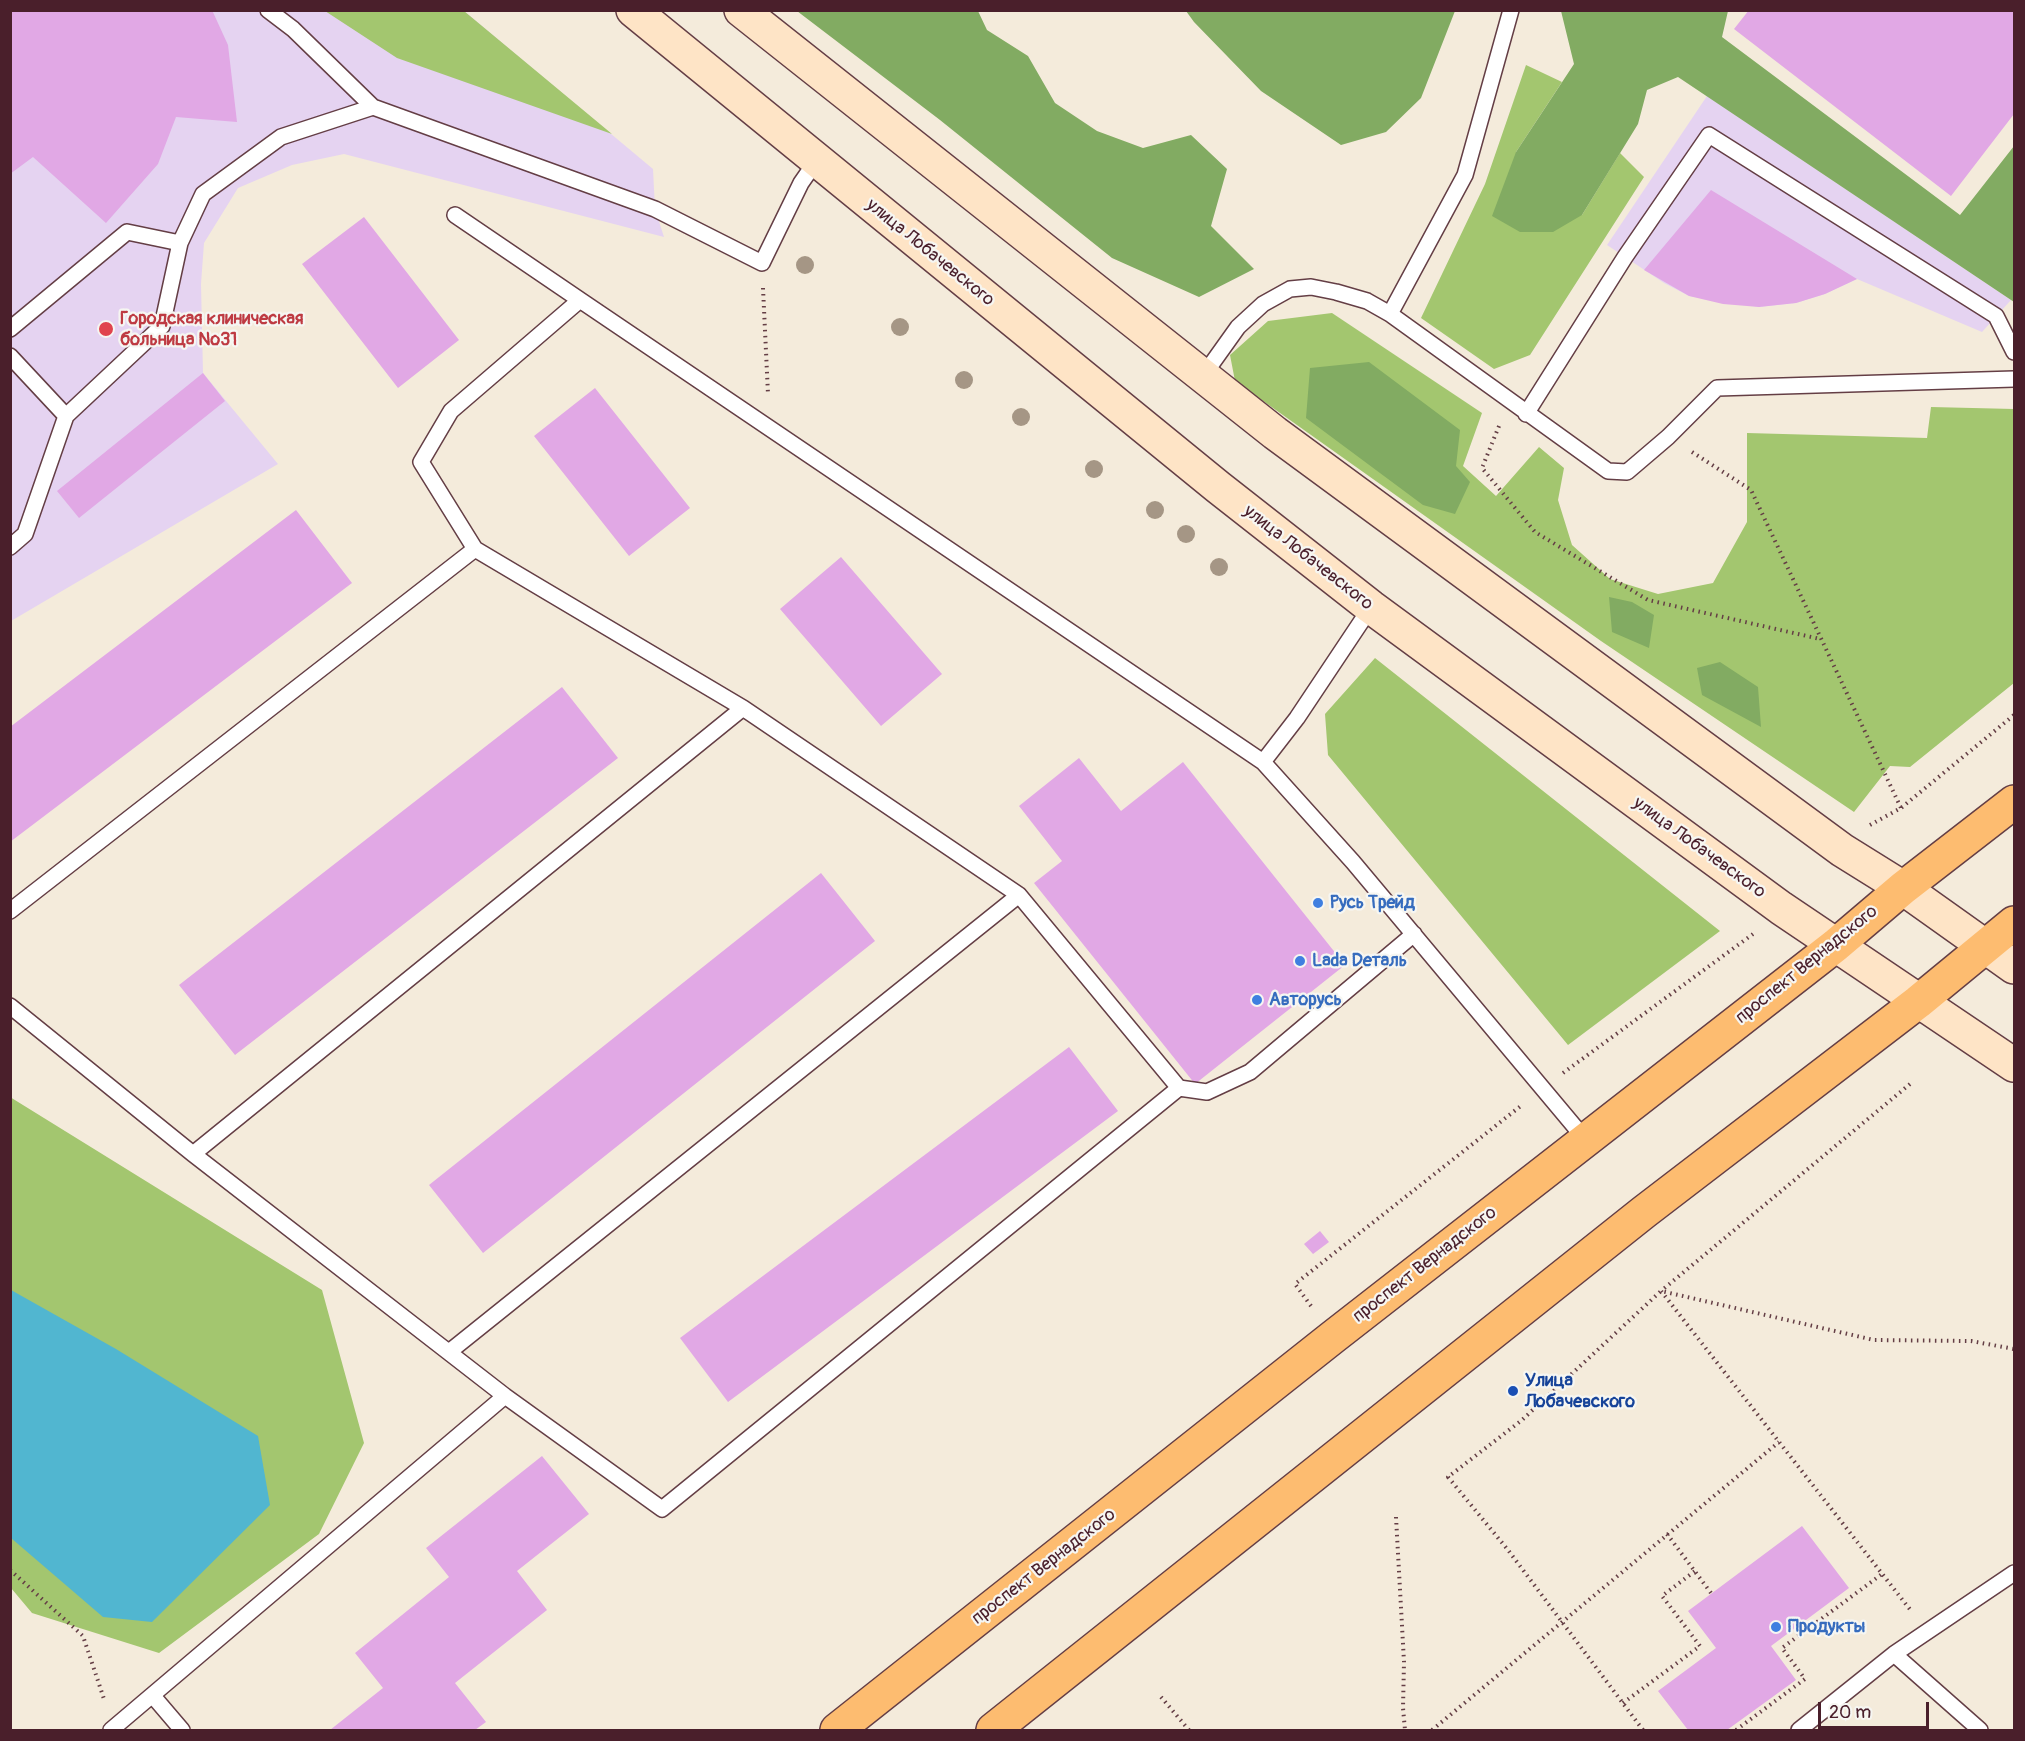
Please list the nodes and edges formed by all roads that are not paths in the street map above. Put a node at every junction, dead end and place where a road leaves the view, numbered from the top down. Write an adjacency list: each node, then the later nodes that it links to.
1 (268, 10): 5 (lane)
2 (633, 10): 6 (main road, улица Лобачевского)
3 (741, 10): 14 (main road)
4 (1511, 10): 10 (lane)
5 (373, 107): 6 (lane); 8 (lane)
6 (817, 160): 20 (main road, улица Лобачевского)
7 (455, 215): 9 (lane)
8 (180, 243): 11 (lane); 17 (lane)
9 (580, 300): 19 (lane); 22 (lane)
10 (1390, 314): 14 (lane); 16 (lane)
11 (10, 329)
12 (2014, 352): 16 (lane)
13 (10, 356): 17 (lane)
14 (1203, 376): 24 (main road)
15 (2014, 379): 16 (lane)
16 (1526, 414)
17 (66, 416): 18 (lane)
18 (10, 547)
19 (475, 549): 21 (lane); 26 (lane)
20 (1371, 607): 22 (lane); 29 (main road, улица Лобачевского)
21 (743, 708): 25 (lane); 37 (lane)
22 (1263, 762): 28 (lane)
23 (2014, 802): 24 (main road, проспект Вернадского)
24 (1903, 888): 29 (main road, проспект Вернадского); 30 (main road)
25 (1019, 895): 35 (lane); 38 (lane)
26 (10, 911)
27 (2014, 923): 30 (main road)
28 (1414, 934): 35 (lane); 36 (lane)
29 (1836, 945): 32 (main road, улица Лобачевского); 36 (main road, проспект Вернадского)
30 (1986, 946): 31 (main road); 32 (main road)
31 (2014, 967)
32 (1918, 1002): 34 (main road, улица Лобачевского); 46 (main road)
33 (10, 1006): 37 (lane)
34 (2014, 1065)
35 (1179, 1088): 39 (lane)
36 (1585, 1139): 45 (main road, проспект Вернадского)
37 (193, 1154): 38 (lane)
38 (449, 1352): 39 (lane)
39 (505, 1396): 42 (lane)
40 (2014, 1573): 41 (lane)
41 (1894, 1654): 47 (lane); 48 (lane)
42 (153, 1696): 43 (lane); 44 (lane)
43 (112, 1730)
44 (182, 1731)
45 (837, 1731)
46 (993, 1731)
47 (1799, 1731)
48 (1980, 1731)

